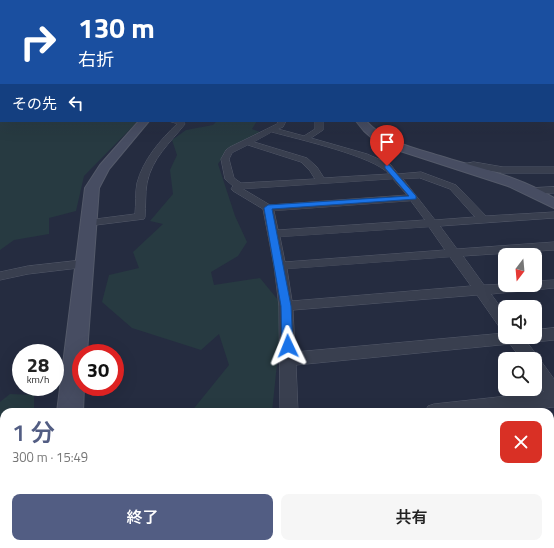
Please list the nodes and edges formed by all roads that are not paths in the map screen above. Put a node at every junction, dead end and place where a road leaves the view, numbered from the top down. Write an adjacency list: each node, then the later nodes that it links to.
1 (143, 122): 21 (street)
2 (180, 122): 21 (street)
3 (282, 122): 6 (street)
4 (319, 122): 7 (street)
5 (362, 122): 9 (street)
6 (273, 130): 7 (street); 8 (street)
7 (305, 139): 11 (street)
8 (247, 142): 12 (street); 13 (street)
9 (461, 167): 10 (street); 15 (street)
10 (554, 170)
11 (397, 176): 12 (street); 16 (street); 20 (street)
12 (321, 180): 13 (street)
13 (239, 186): 18 (street)
14 (554, 190): 15 (street)
15 (531, 191): 17 (street)
16 (414, 198): 18 (street); 22 (street)
17 (554, 204)
18 (268, 208): 23 (street)
19 (554, 215): 20 (street)
20 (482, 219): 22 (street)
21 (88, 223): 26 (street)
22 (432, 223): 23 (street); 25 (street)
23 (273, 234): 27 (street)
24 (554, 246): 25 (street)
25 (453, 253): 27 (street); 30 (street)
26 (84, 264): 28 (street); 40 (street)
27 (280, 266): 31 (street)
28 (0, 276)
29 (554, 284): 30 (street)
30 (481, 291): 31 (street); 32 (street)
31 (286, 306): 36 (street)
32 (498, 314)
33 (554, 334): 34 (street)
34 (542, 335)
35 (498, 339): 36 (street)
36 (288, 359): 41 (street)
37 (542, 376): 38 (street)
38 (554, 392)
39 (554, 399): 42 (street)
40 (70, 408)
41 (289, 408)
42 (512, 408)

